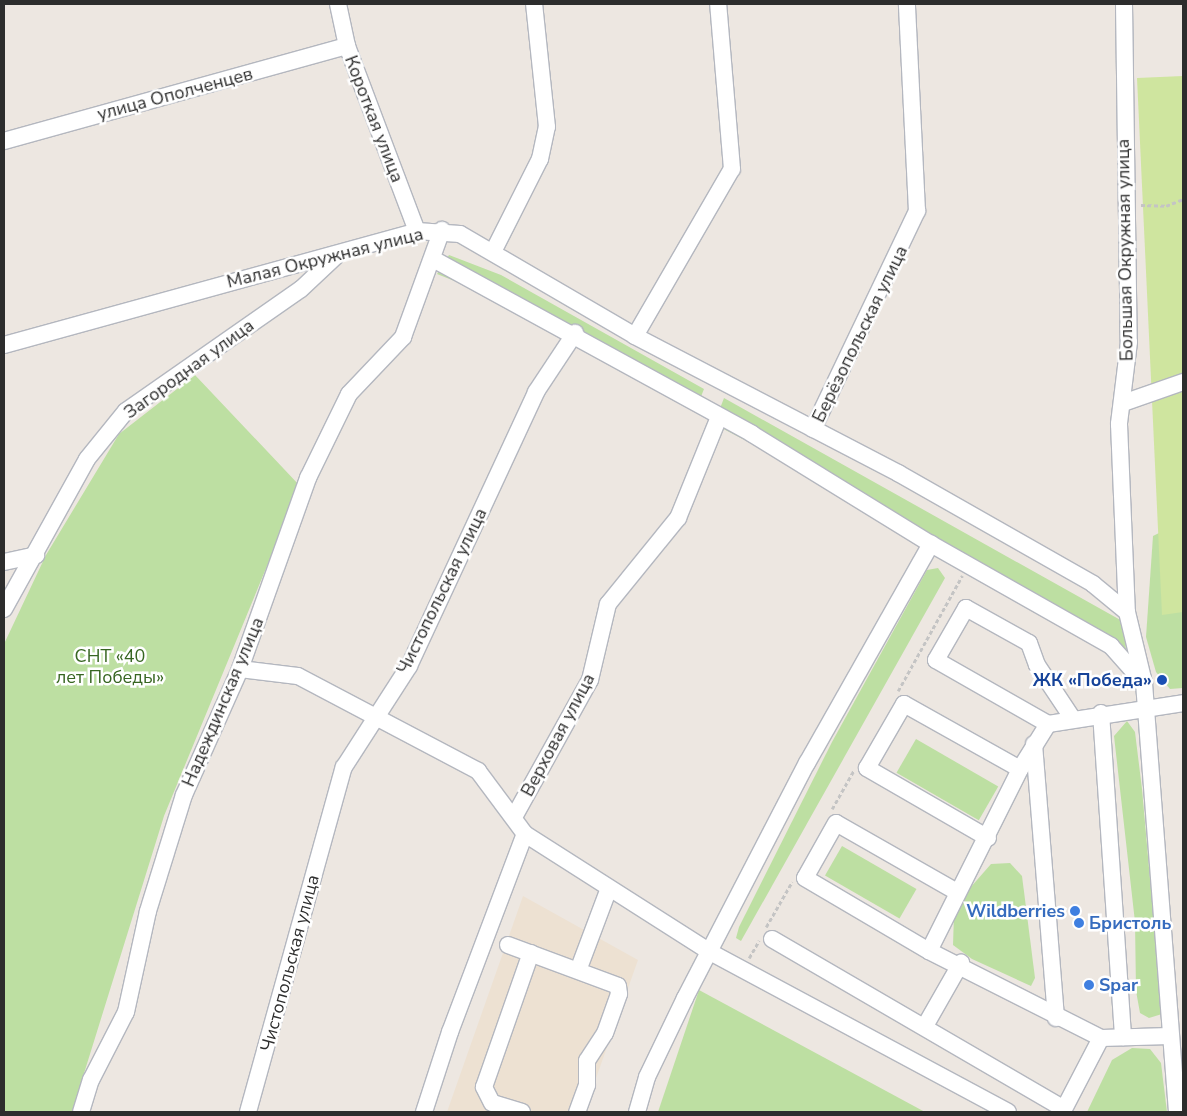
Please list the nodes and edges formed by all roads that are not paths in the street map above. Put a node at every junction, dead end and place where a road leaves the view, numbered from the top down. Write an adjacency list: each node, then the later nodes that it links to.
1 (338, 4): 6 (street, Короткая улица)
2 (534, 4): 10 (street)
3 (718, 4): 14 (street)
4 (907, 4): 19 (street, Берёзопольская улица)
5 (1124, 4): 17 (street, Большая Окружная улица)
6 (347, 46): 7 (street, улица Ополченцев); 9 (street, Короткая улица)
7 (4, 141)
8 (442, 230): 9 (street, Малая Окружная улица); 10 (street, Малая Окружная улица); 12 (street, Надеждинская улица)
9 (417, 231): 11 (street, Малая Окружная улица)
10 (494, 250): 14 (street, Малая Окружная улица)
11 (338, 254): 15 (street, Малая Окружная улица); 21 (street, Загородная улица)
12 (434, 259): 13 (street); 25 (street, Надеждинская улица)
13 (575, 334): 18 (street); 30 (street, Чистопольская улица)
14 (635, 336): 19 (street, Малая Окружная улица)
15 (4, 345)
16 (1183, 382): 17 (street)
17 (1123, 403): 24 (street, Большая Окружная улица)
18 (719, 417): 20 (street); 35 (street, Верховая улица)
19 (813, 429): 24 (street, Берёзопольская улица)
20 (931, 544): 26 (street); 43 (street)
21 (36, 555): 22 (street); 23 (street, Загородная улица)
22 (4, 562)
23 (4, 608)
24 (1127, 612): 26 (street, Большая Окружная улица)
25 (240, 669): 30 (street); 53 (street, Надеждинская улица)
26 (1144, 683): 28 (street, Большая Окружная улица)
27 (1183, 703): 28 (street)
28 (1145, 706): 29 (street); 49 (street, Большая Окружная улица)
29 (1101, 713): 31 (street); 50 (street)
30 (375, 718): 35 (street); 54 (street, Чистопольская улица)
31 (1073, 718): 32 (street); 32 (street)
32 (1048, 724): 33 (street)
33 (1034, 744): 34 (street); 47 (street)
34 (1020, 769): 37 (street); 37 (street)
35 (514, 817): 36 (street)
36 (525, 834): 38 (street); 55 (street)
37 (988, 838): 39 (street)
38 (609, 888): 43 (street); 46 (street)
39 (957, 892): 42 (street); 42 (street)
40 (772, 939): 48 (street)
41 (508, 945): 44 (street)
42 (928, 951): 45 (street)
43 (710, 952): 58 (street); 59 (street)
44 (531, 953): 46 (street); 56 (street)
45 (960, 963): 47 (street); 48 (street)
46 (579, 968): 57 (street)
47 (1056, 1018): 51 (street)
48 (924, 1026): 51 (street)
49 (1170, 1036): 50 (street); 52 (street, Большая Окружная улица)
50 (1123, 1037): 51 (street)
51 (1101, 1038)
52 (1179, 1087): 60 (street, Большая Окружная улица)
53 (81, 1112)
54 (248, 1112)
55 (424, 1112)
56 (522, 1112)
57 (577, 1112)
58 (637, 1112)
59 (1008, 1112)
60 (1177, 1112)

